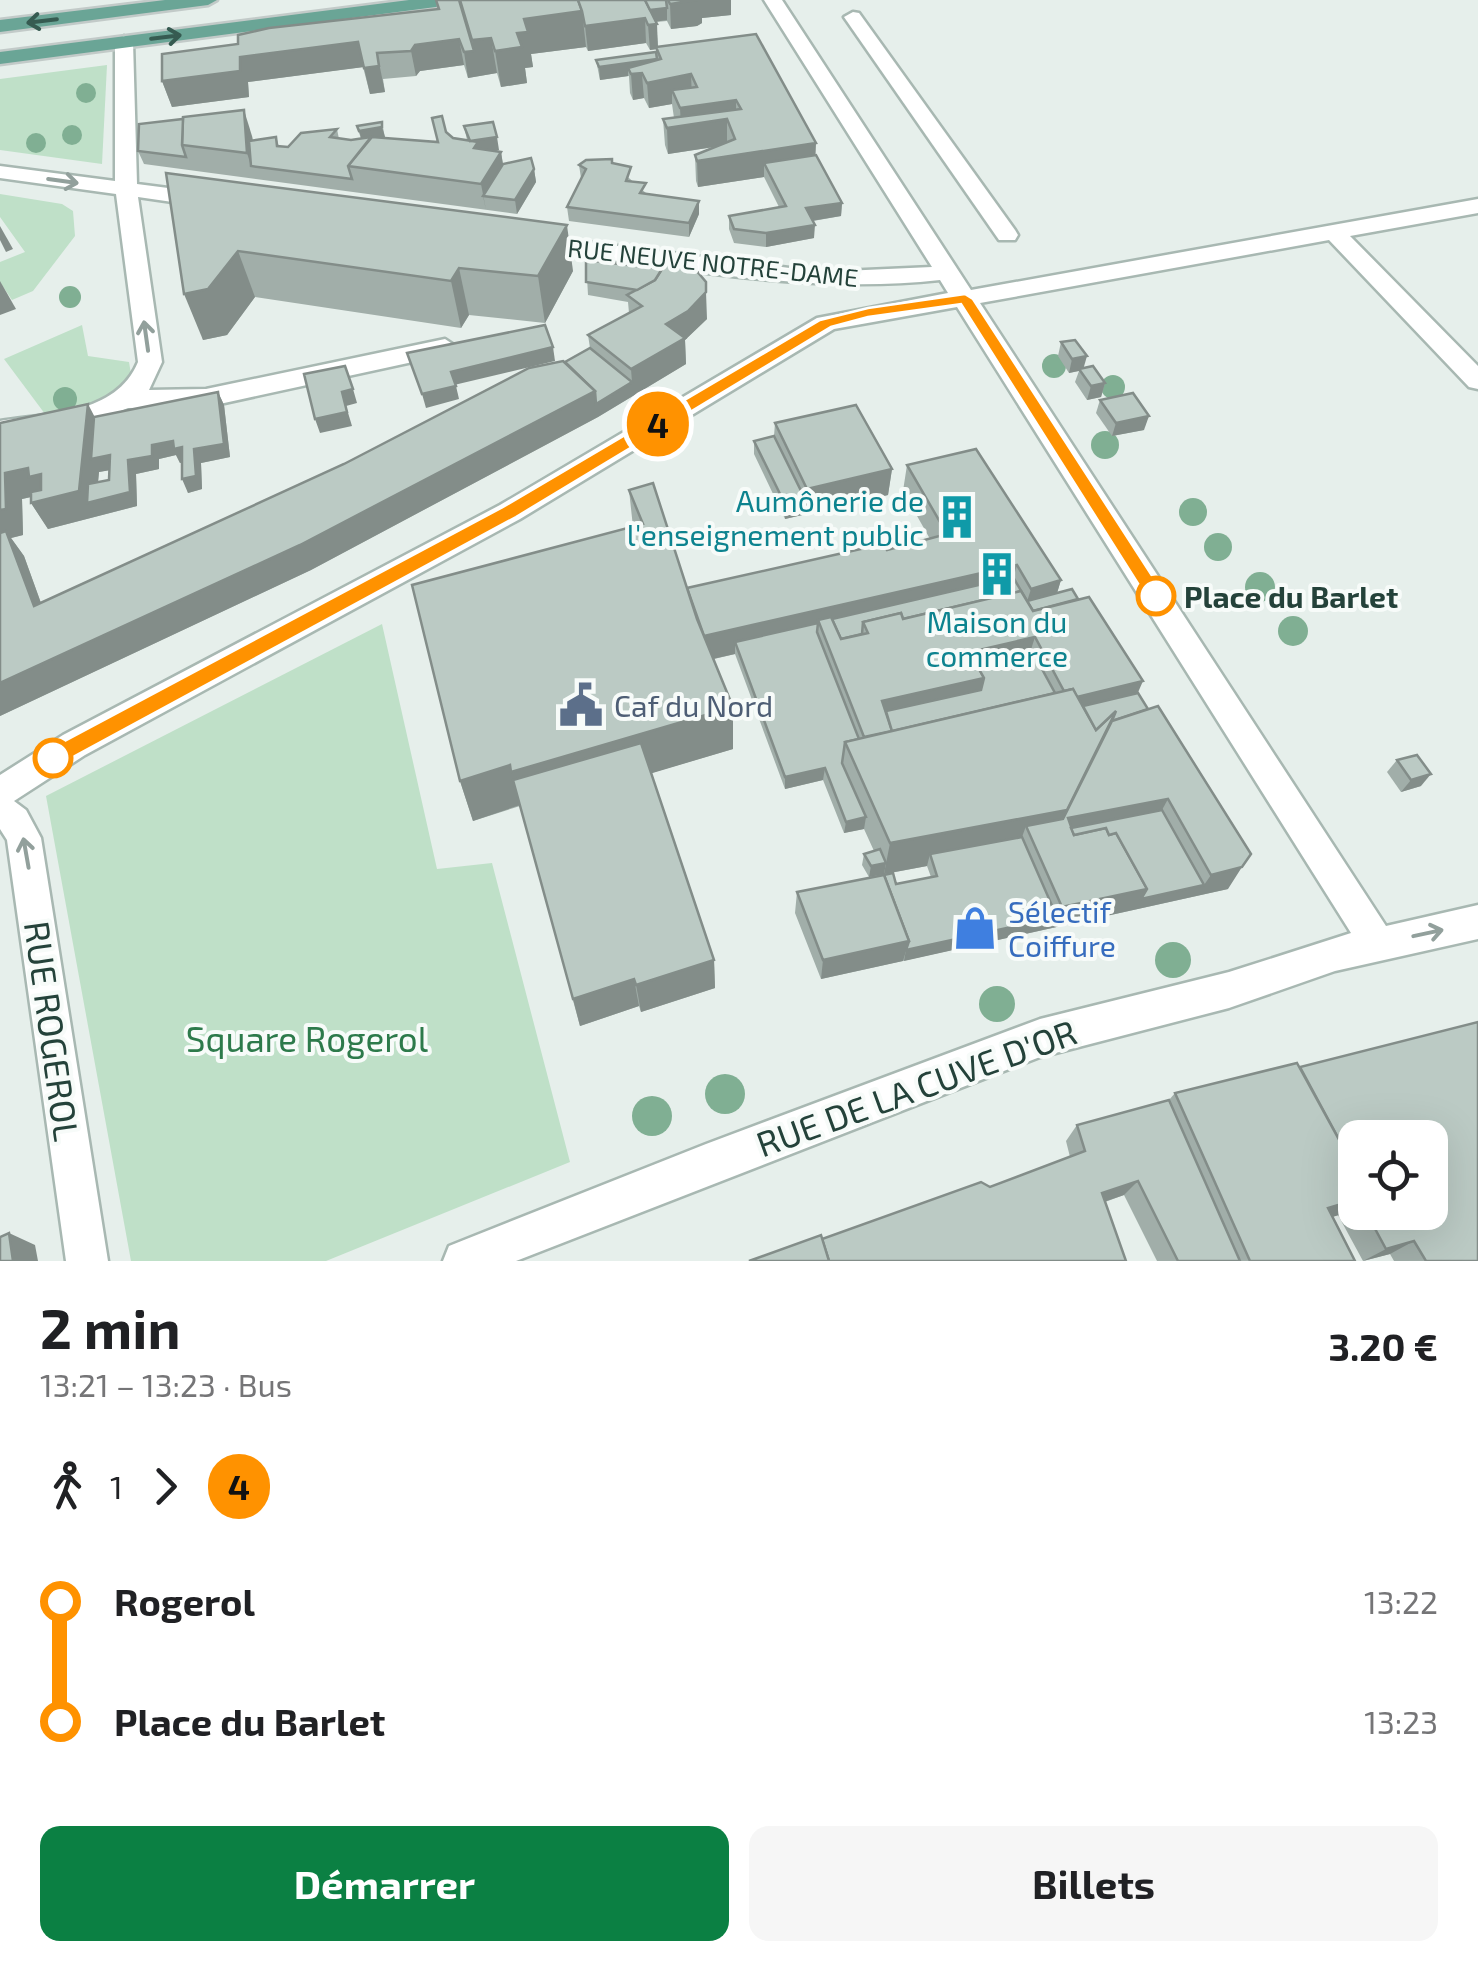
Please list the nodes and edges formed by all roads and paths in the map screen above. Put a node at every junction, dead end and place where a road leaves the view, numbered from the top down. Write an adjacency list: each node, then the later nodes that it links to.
1 (208, 0): 5 (main road, one-way to 5)
2 (451, 0): 6 (main road, one-way to 2)
3 (773, 0): 15 (street)
4 (853, 18): 13 (street)
5 (0, 26)
6 (124, 42): 7 (main road); 9 (street)
7 (0, 58)
8 (0, 172): 9 (street, one-way to 9)
9 (126, 190): 10 (street); 19 (street, one-way to 9)
10 (222, 202)
11 (1478, 206): 12 (street)
12 (1334, 232): 16 (street); 18 (street)
13 (1007, 235)
14 (510, 239): 15 (street, RUE NEUVE NOTRE-DAME)
15 (950, 272): 16 (street)
16 (965, 299): 21 (street); 24 (street)
17 (464, 343): 19 (street)
18 (1478, 381)
19 (128, 399): 20 (street)
20 (0, 430)
21 (0, 792)
22 (0, 810): 25 (street, RUE ROGEROL, one-way to 22)
23 (1478, 922): 24 (street, one-way to 23)
24 (1378, 944): 26 (street, RUE DE LA CUVE D'OR)
25 (87, 1261)
26 (464, 1261)

